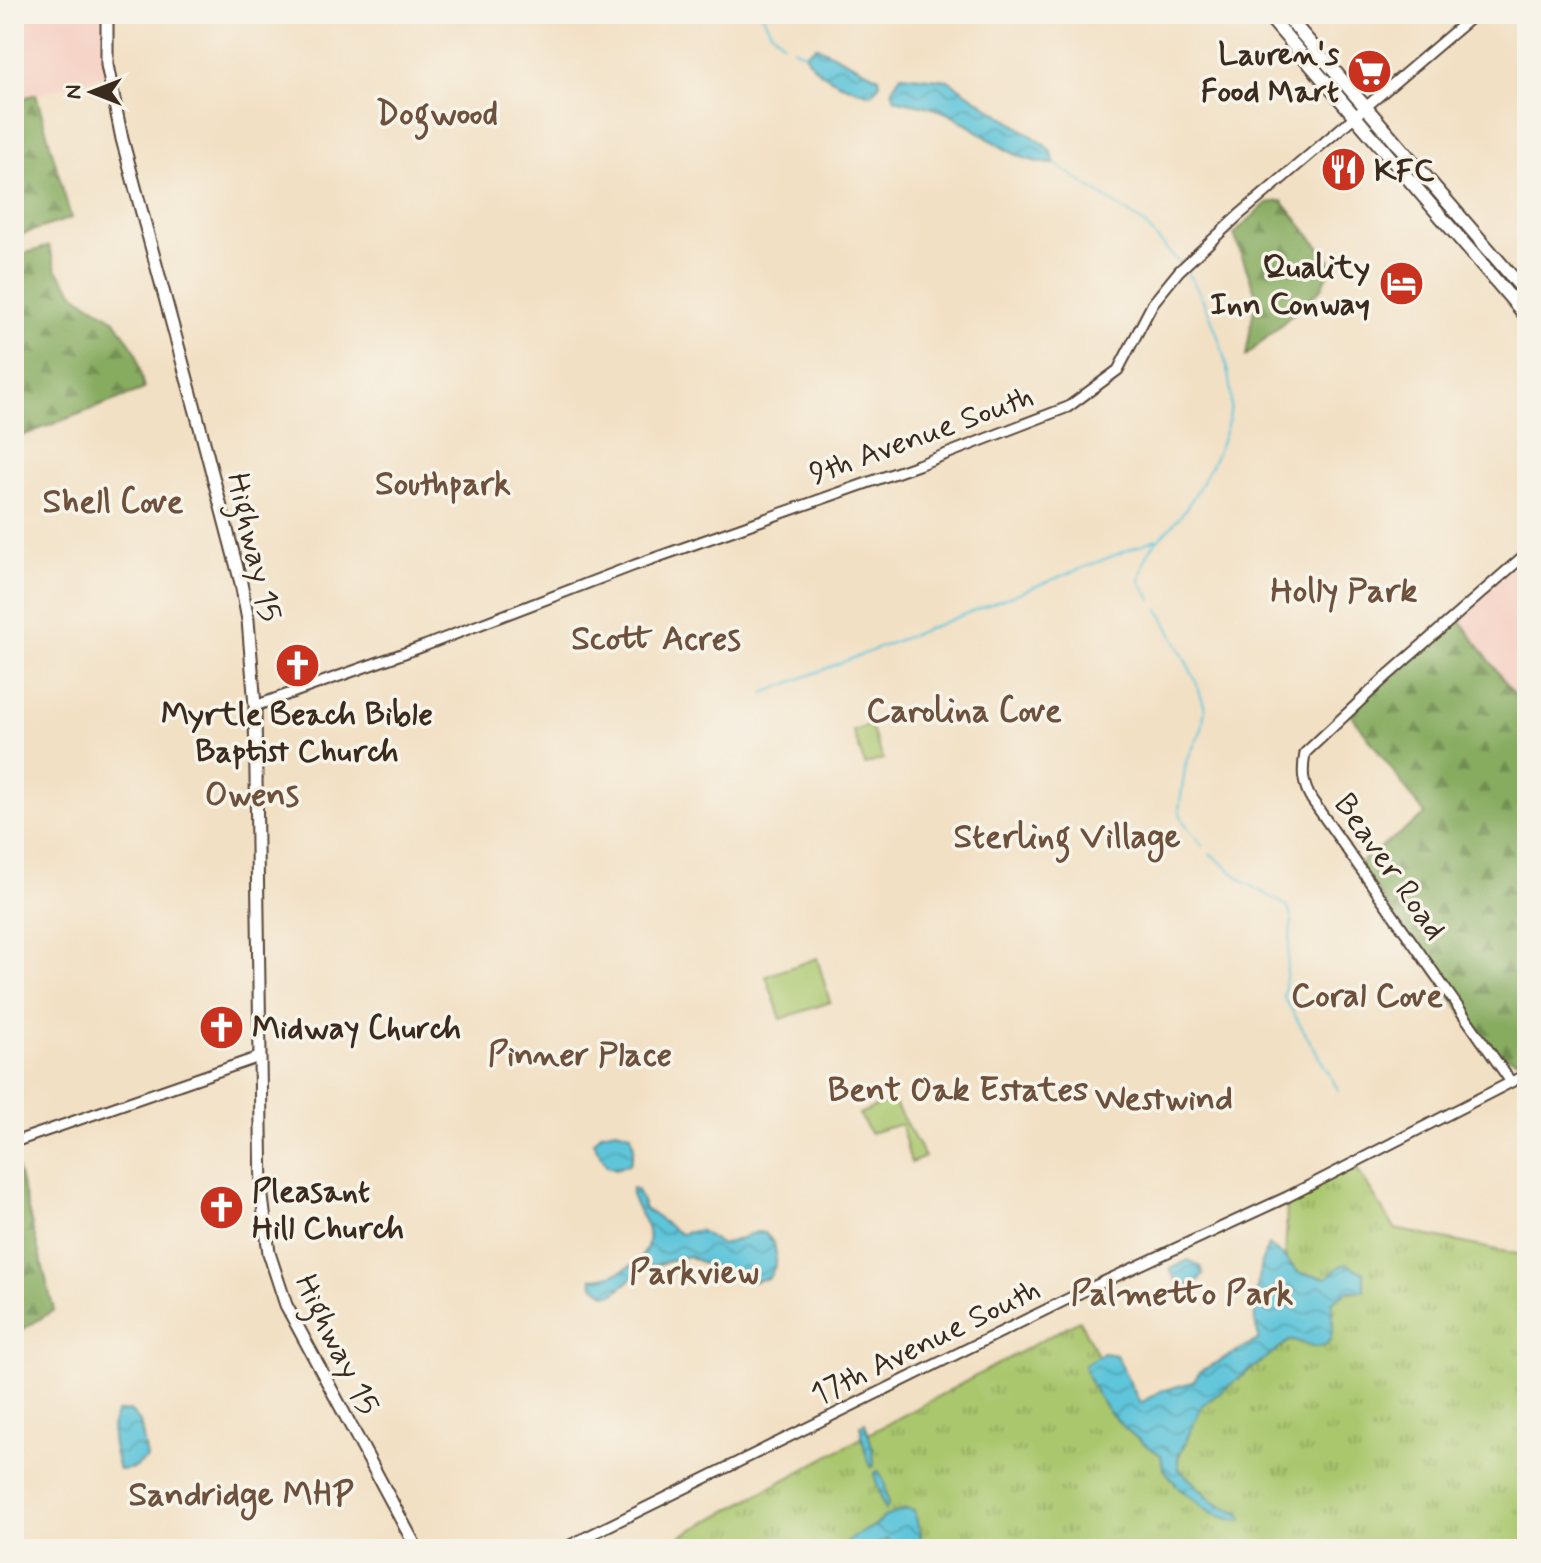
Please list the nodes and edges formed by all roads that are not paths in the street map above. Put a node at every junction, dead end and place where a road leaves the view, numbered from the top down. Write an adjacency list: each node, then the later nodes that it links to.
1 (107, 14): 10 (main road, Highway 15)
2 (1267, 14): 6 (main road)
3 (1285, 14): 5 (main road)
4 (1475, 14): 5 (street, 9th Avenue South)
5 (1367, 107): 6 (street, 9th Avenue South); 7 (main road)
6 (1355, 117): 8 (main road); 10 (street, 9th Avenue South)
7 (1527, 294)
8 (1527, 317)
9 (1527, 553): 13 (street, Beaver Road)
10 (255, 706): 11 (main road, Highway 15)
11 (259, 1057): 14 (street); 15 (main road, Highway 15)
12 (1527, 1074): 13 (street, 17th Avenue South)
13 (1511, 1082): 16 (street, 17th Avenue South)
14 (14, 1142)
15 (417, 1549)
16 (562, 1549)

